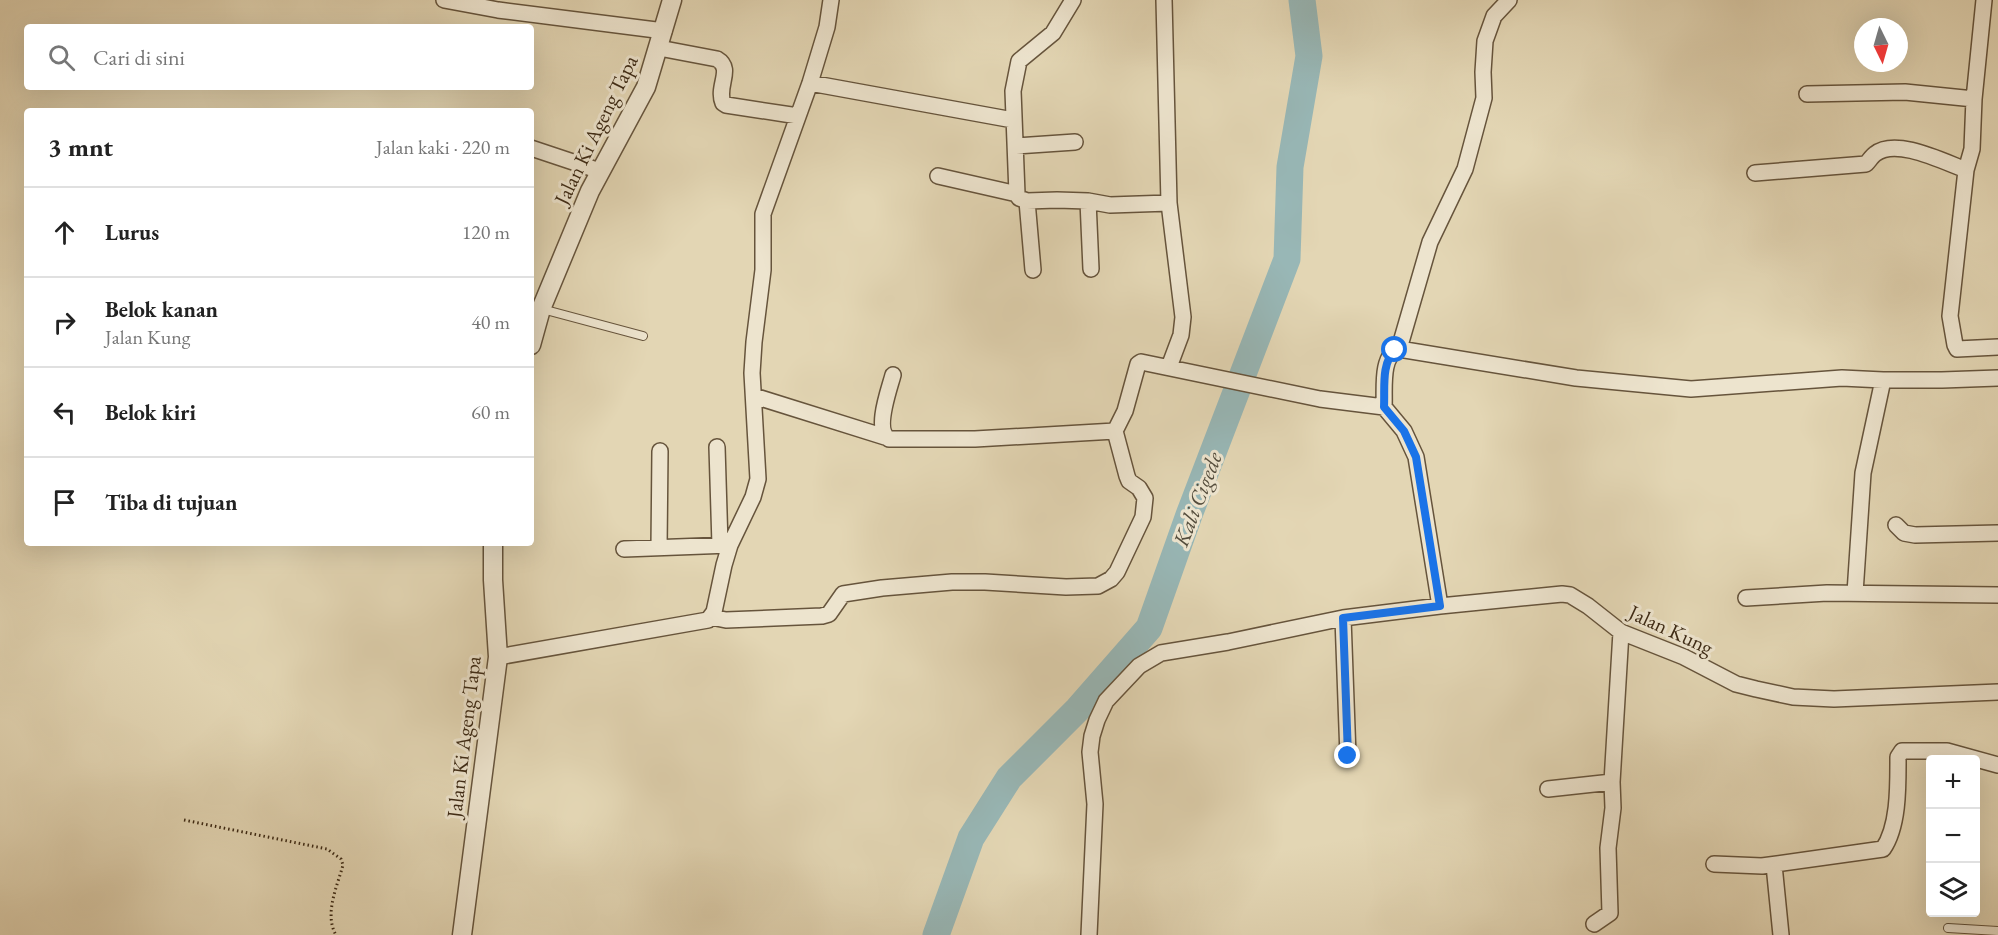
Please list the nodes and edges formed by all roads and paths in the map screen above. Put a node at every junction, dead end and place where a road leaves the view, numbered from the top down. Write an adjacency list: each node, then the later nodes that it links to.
1 (444, 0): 8 (street)
2 (672, 0): 8 (street, Jalan Ki Ageng Tapa)
3 (831, 0): 9 (street)
4 (1073, 0): 13 (street)
5 (1164, 0): 23 (street)
6 (1509, 0): 30 (street)
7 (1984, 0): 11 (street)
8 (661, 39): 12 (street); 18 (street, Jalan Ki Ageng Tapa)
9 (810, 83): 12 (street); 13 (street)
10 (1808, 94): 11 (street)
11 (1974, 99): 17 (street)
12 (798, 116): 35 (street)
13 (1013, 120): 15 (street)
14 (1075, 142): 15 (street)
15 (1016, 146): 21 (street)
16 (534, 149): 18 (street)
17 (1966, 170): 19 (street); 29 (street)
18 (600, 171): 26 (street, Jalan Ki Ageng Tapa)
19 (1755, 173)
20 (938, 176): 21 (street)
21 (1022, 198): 22 (street); 25 (street)
22 (1088, 201): 23 (street); 24 (street)
23 (1169, 203): 31 (street)
24 (1090, 269)
25 (1033, 270)
26 (536, 307): 27 (street, Jalan Ki Ageng Tapa); 28 (lane)
27 (534, 322)
28 (643, 336)
29 (1998, 347)
30 (1399, 349): 34 (street); 36 (street)
31 (1169, 367): 36 (street); 37 (street)
32 (893, 375): 38 (street)
33 (1998, 378): 34 (street)
34 (1883, 380): 47 (street)
35 (753, 396): 38 (street); 43 (street)
36 (1384, 407): 50 (street)
37 (1115, 431): 38 (street); 51 (street)
38 (885, 436)
39 (717, 447): 43 (street)
40 (660, 451): 45 (street)
41 (1896, 525): 42 (street)
42 (1998, 533)
43 (725, 545): 45 (street); 51 (street)
44 (493, 546): 54 (street, Jalan Ki Ageng Tapa)
45 (659, 548): 46 (street)
46 (624, 549)
47 (1855, 593): 48 (street); 49 (street)
48 (1998, 595)
49 (1746, 598)
50 (1440, 606): 52 (street, Jalan Kung); 53 (street, Jalan Kung)
51 (711, 617): 54 (street)
52 (1343, 618): 56 (street); 68 (street, Jalan Kung)
53 (1621, 632): 55 (street, Jalan Kung); 58 (street)
54 (498, 657): 67 (street, Jalan Ki Ageng Tapa)
55 (1998, 692)
56 (1348, 756)
57 (1998, 765): 62 (street)
58 (1612, 783): 59 (street); 63 (street)
59 (1548, 789)
60 (184, 820): 66 (path)
61 (1714, 864): 62 (street)
62 (1774, 865): 69 (street)
63 (1594, 924)
64 (1948, 928): 65 (lane)
65 (1998, 931)
66 (336, 935)
67 (462, 935)
68 (1089, 935)
69 (1781, 935)

